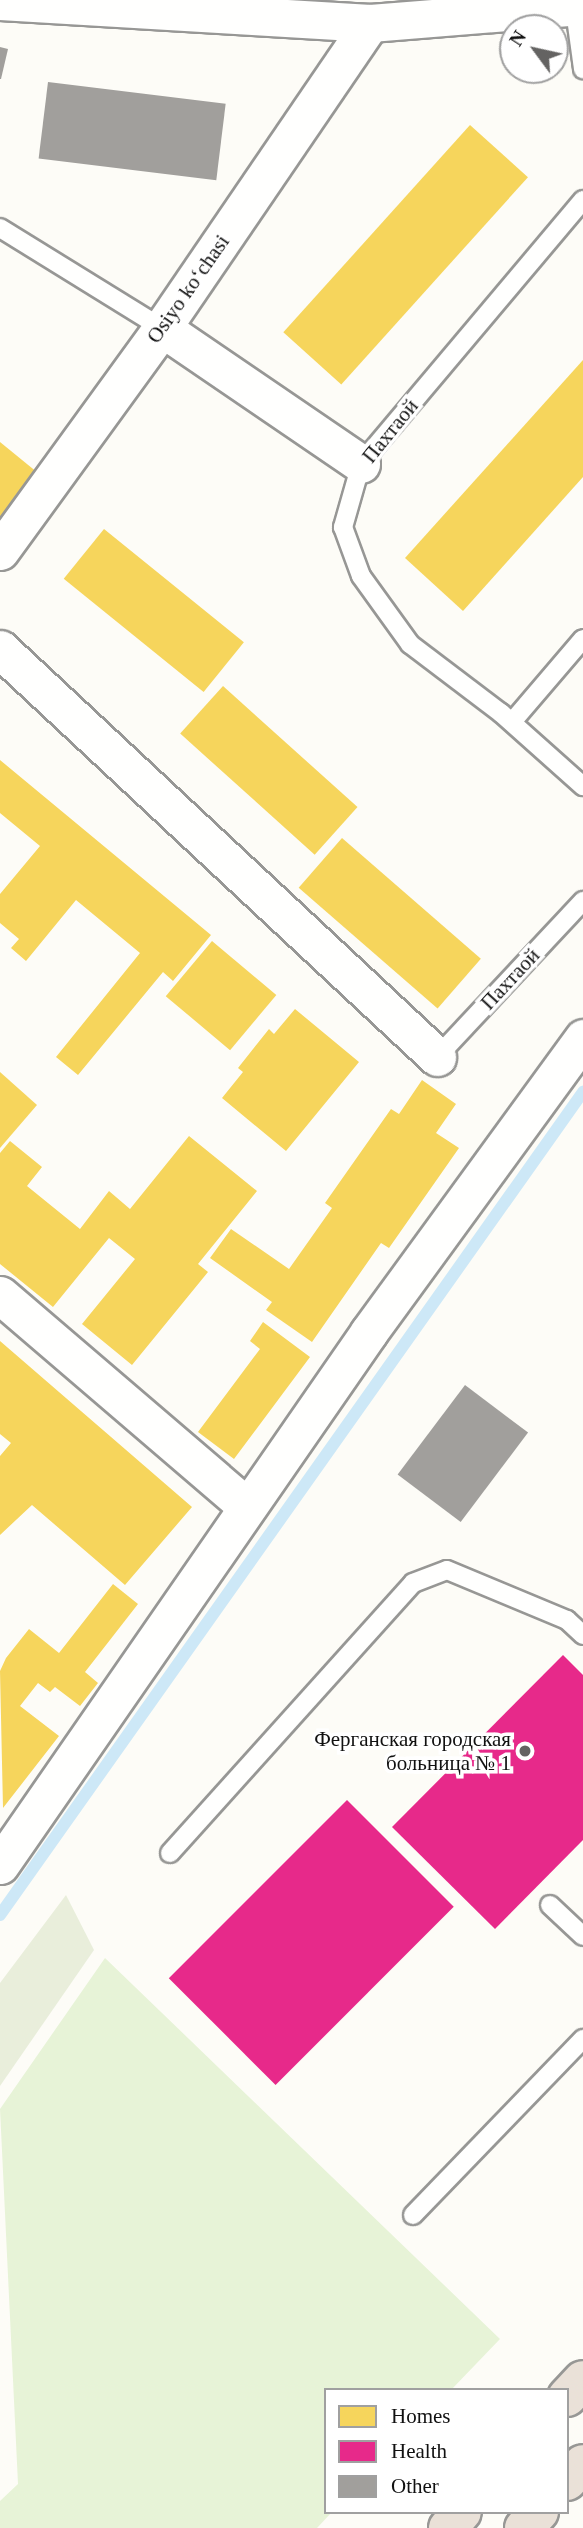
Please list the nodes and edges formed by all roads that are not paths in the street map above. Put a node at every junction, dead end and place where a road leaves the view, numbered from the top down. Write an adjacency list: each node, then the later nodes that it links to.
1 (0, 1): 2 (street)
2 (71, 1): 4 (street)
3 (577, 4): 5 (street); 6 (lane)
4 (330, 10): 5 (street)
5 (370, 23): 9 (street, Osiyo koʻchasi)
6 (583, 69)
7 (583, 200): 10 (lane, Пахтаой)
8 (0, 228): 9 (lane)
9 (162, 328): 10 (street); 11 (street, Osiyo koʻchasi)
10 (361, 464): 14 (lane, Пахтаой)
11 (0, 551)
12 (583, 639): 14 (lane)
13 (0, 649): 19 (street)
14 (512, 722): 15 (lane, Пахтаой)
15 (583, 786)
16 (583, 901): 19 (lane, Пахтаой)
17 (583, 1018): 21 (street)
18 (583, 1038): 25 (street)
19 (437, 1056)
20 (0, 1295): 21 (street)
21 (238, 1499): 23 (street)
22 (583, 1635): 24 (lane)
23 (0, 1841)
24 (170, 1853)
25 (0, 1865)
26 (550, 1905): 27 (lane)
27 (583, 1936)
28 (583, 2039): 29 (lane)
29 (414, 2215)
30 (583, 2380): 31 (highway)
31 (569, 2395)
32 (583, 2465): 33 (highway)
33 (569, 2480)
34 (461, 2514): 36 (highway)
35 (537, 2514): 37 (highway)
36 (448, 2528)
37 (524, 2528)

